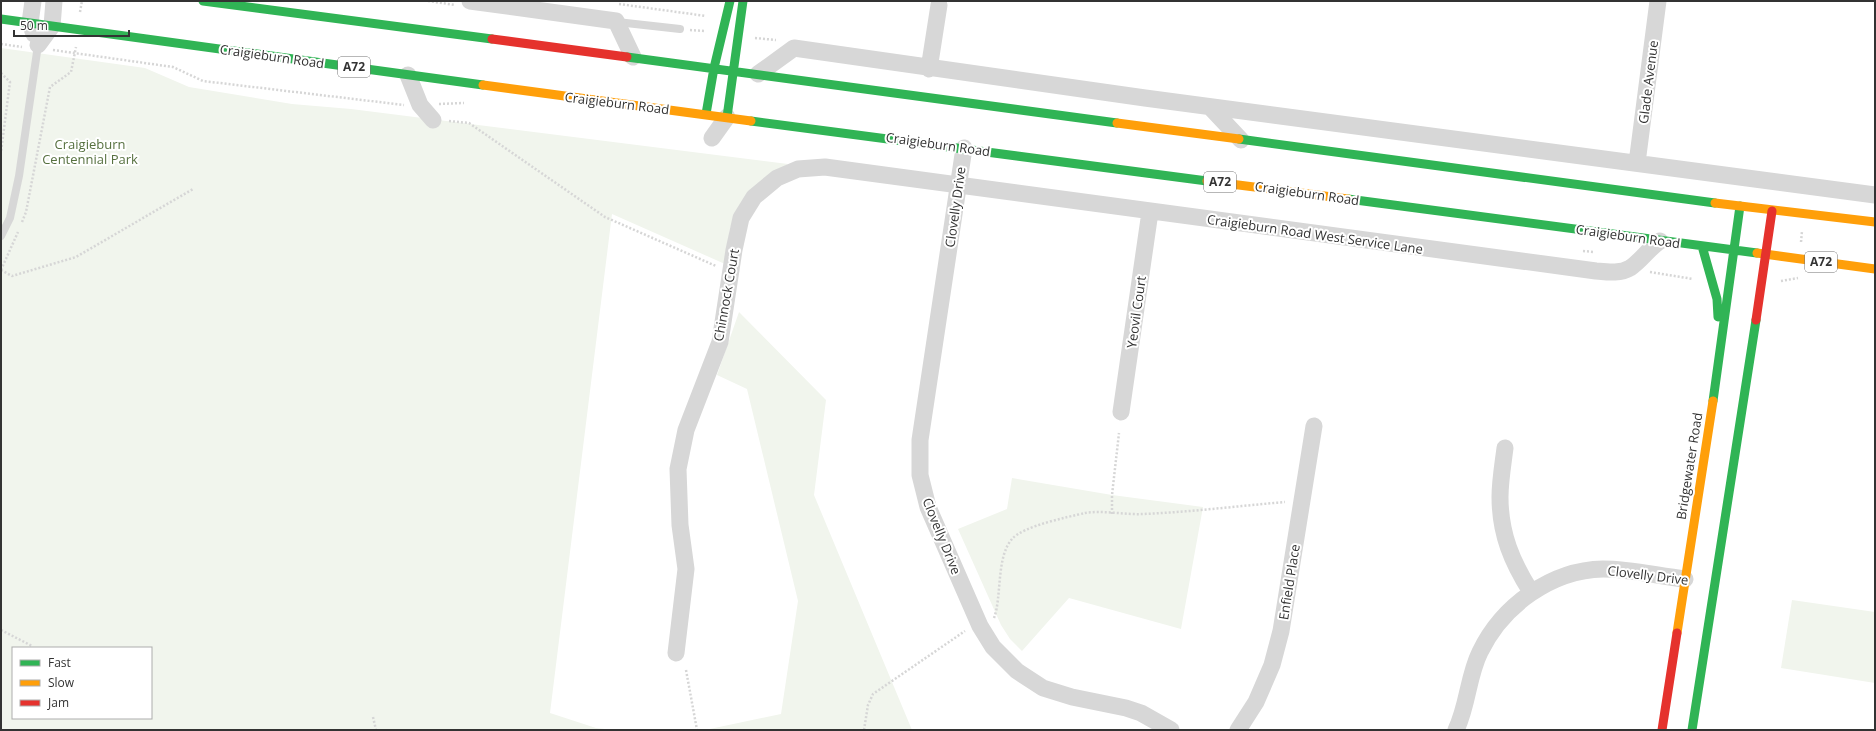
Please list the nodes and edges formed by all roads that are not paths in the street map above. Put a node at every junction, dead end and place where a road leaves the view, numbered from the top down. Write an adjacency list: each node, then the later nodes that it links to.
1 (33, 1): 11 (street)
2 (54, 1): 12 (street)
3 (203, 1): 15 (main road)
4 (470, 1): 10 (street)
5 (730, 1): 16 (main road)
6 (743, 1): 18 (main road)
7 (1658, 1): 27 (street, Glade Avenue)
8 (939, 5): 17 (street)
9 (1, 19): 11 (main road, Craigieburn Road / A72)
10 (616, 21): 13 (lane); 15 (street)
11 (30, 23): 12 (main road, Craigieburn Road / A72); 14 (street)
12 (52, 26): 14 (street); 20 (main road, Craigieburn Road / A72)
13 (680, 29)
14 (38, 47): 34 (lane)
15 (633, 57): 16 (main road)
16 (714, 68): 18 (main road); 22 (main road)
17 (929, 69): 19 (street); 21 (street)
18 (734, 70): 19 (main road); 23 (main road)
19 (758, 74): 25 (main road)
20 (408, 75): 22 (main road, Craigieburn Road / A72); 24 (street)
21 (1210, 107): 25 (street); 27 (street)
22 (706, 114): 23 (main road, Craigieburn Road / A72); 23 (street)
23 (727, 117): 26 (main road, Craigieburn Road / A72)
24 (433, 120)
25 (1241, 140): 30 (main road)
26 (964, 148): 28 (street, Clovelly Drive); 35 (main road, Craigieburn Road / A72)
27 (1637, 163): 29 (street)
28 (959, 185): 32 (street, Craigieburn Road West Service Lane); 46 (street, Chinnock Court); 47 (street, Clovelly Drive)
29 (1875, 195)
30 (1740, 206): 31 (main road); 37 (main road, Bridgewater Road)
31 (1772, 210): 33 (main road); 38 (main road)
32 (1150, 212): 35 (street, Craigieburn Road West Service Lane); 41 (street, Yeovil Court)
33 (1875, 222)
34 (1, 236)
35 (1660, 241): 36 (main road, Craigieburn Road / A72)
36 (1702, 246): 37 (main road, Craigieburn Road / A72); 40 (main road)
37 (1734, 251): 38 (main road, Craigieburn Road / A72); 40 (main road, Bridgewater Road)
38 (1767, 255): 39 (main road, Craigieburn Road / A72); 51 (main road)
39 (1875, 269)
40 (1722, 361): 44 (main road, Bridgewater Road)
41 (1121, 412)
42 (1314, 426): 48 (street, Enfield Place)
43 (1505, 448): 45 (street)
44 (1688, 579): 45 (street, Clovelly Drive); 50 (main road, Bridgewater Road)
45 (1531, 592): 49 (street, Clovelly Drive)
46 (676, 653)
47 (1171, 730)
48 (1238, 730)
49 (1456, 730)
50 (1662, 730)
51 (1692, 730)

